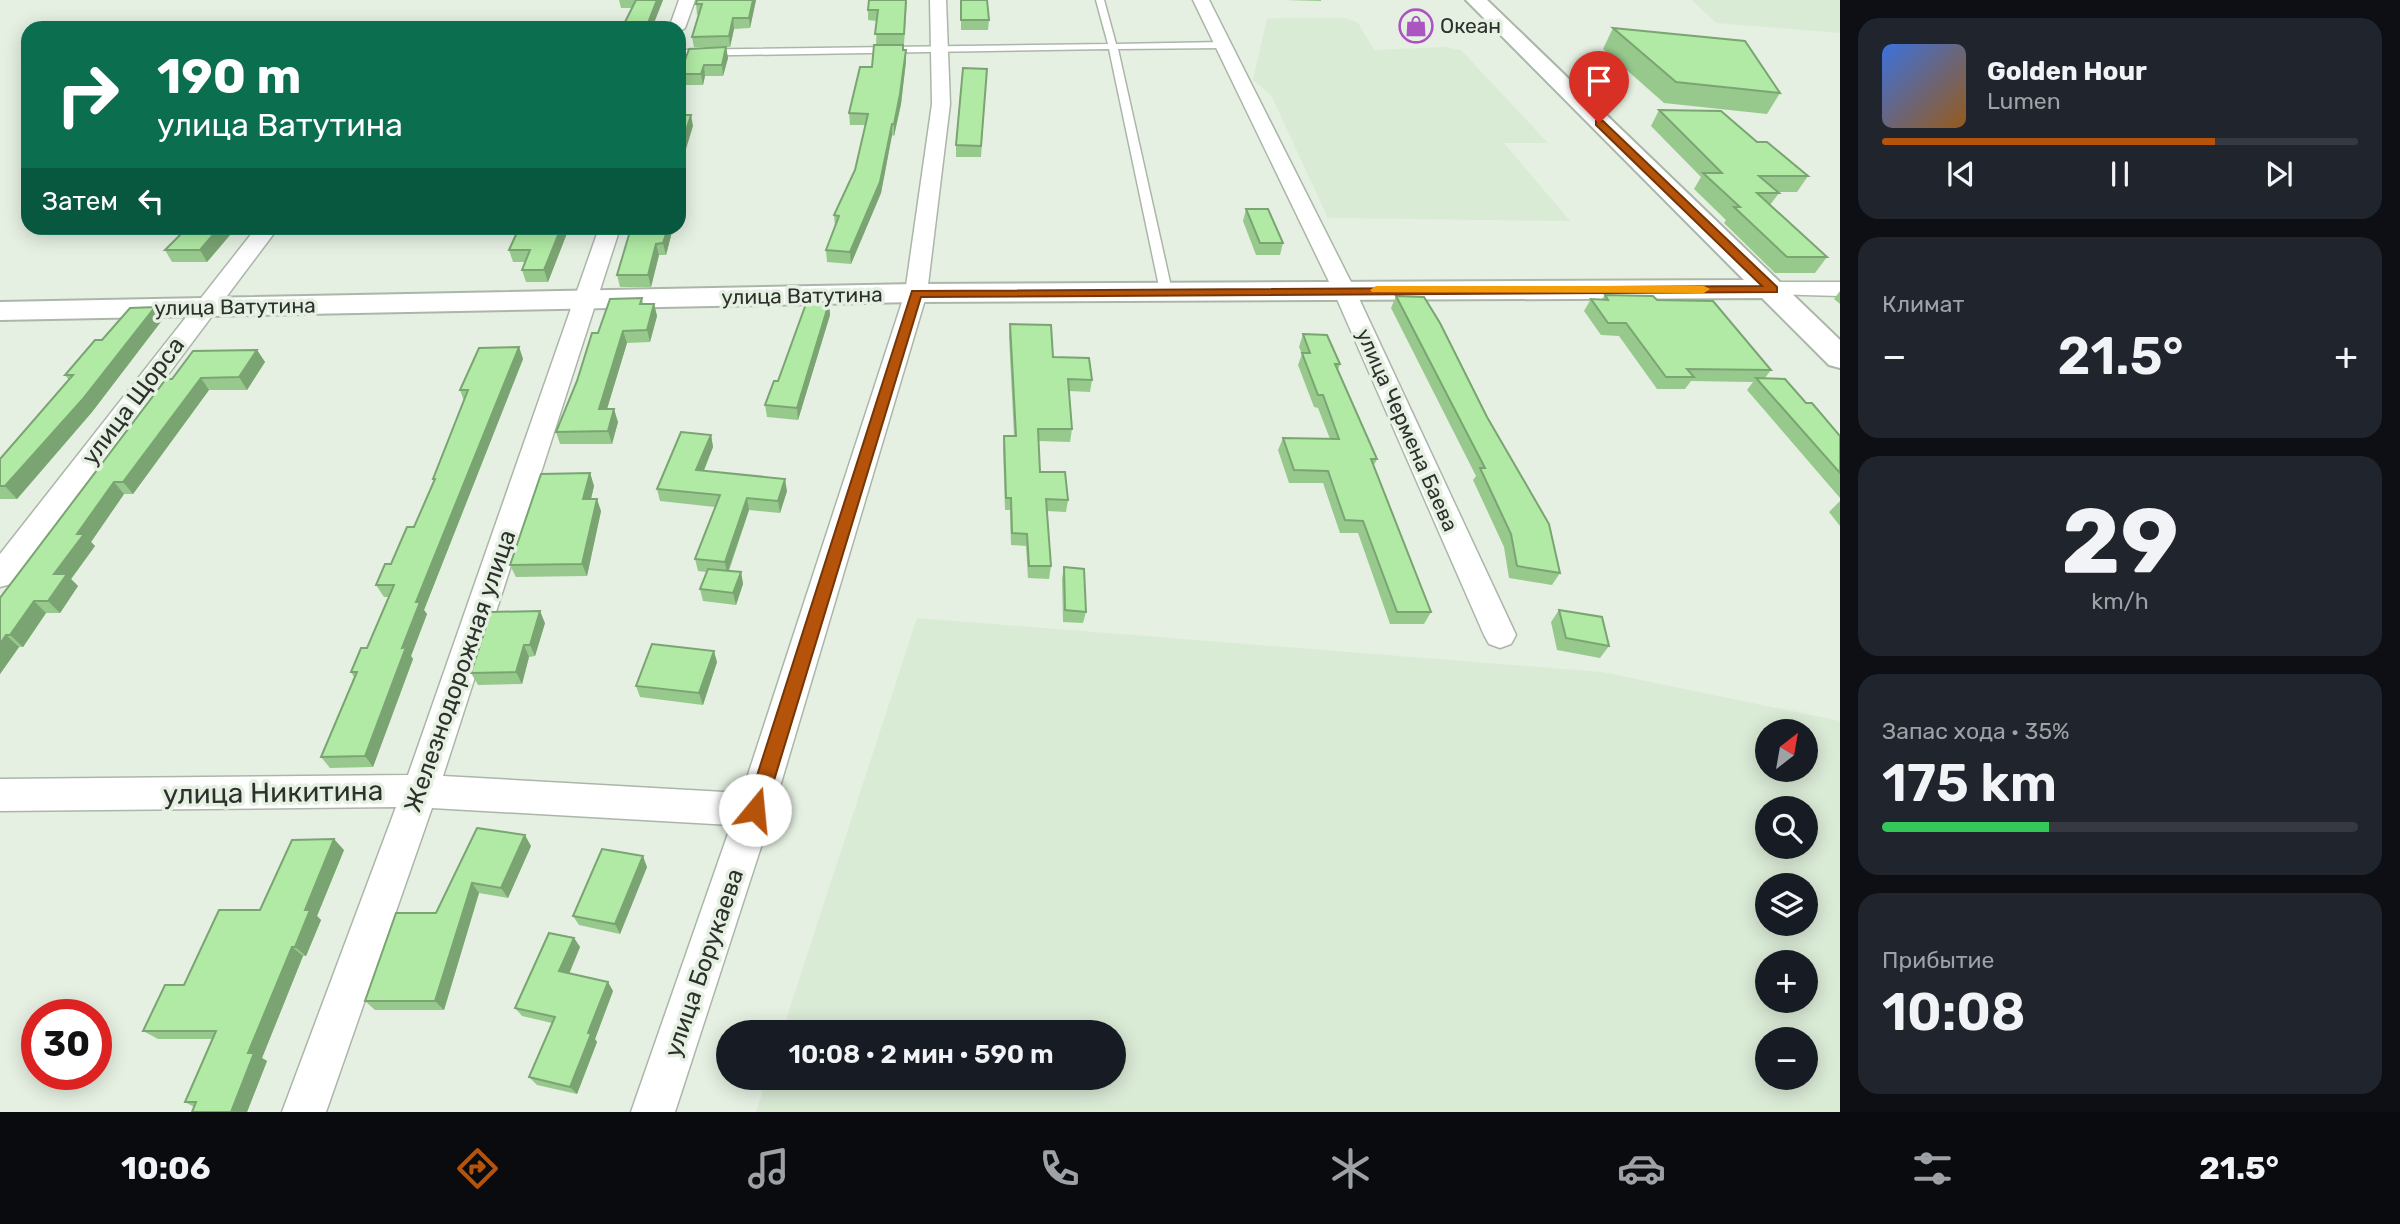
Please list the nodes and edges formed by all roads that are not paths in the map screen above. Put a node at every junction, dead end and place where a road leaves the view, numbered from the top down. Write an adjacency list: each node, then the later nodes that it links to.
1 (687, 0): 6 (street)
2 (937, 0): 8 (street, улица Борукаева)
3 (1100, 0): 9 (lane)
4 (1201, 0): 7 (street, улица Чермена Баева)
5 (1476, 0): 13 (street)
6 (680, 21)
7 (1223, 45): 9 (lane); 15 (street, улица Чермена Баева)
8 (939, 48): 9 (lane); 10 (lane); 17 (street, улица Борукаева)
9 (1113, 48): 16 (lane)
10 (686, 53)
11 (262, 235): 19 (street, улица Щорса)
12 (608, 235): 18 (street, Железнодорожная улица)
13 (1772, 289): 14 (street); 15 (street, улица Ватутина); 21 (street)
14 (1840, 289)
15 (1344, 290): 16 (street, улица Ватутина); 23 (street, улица Чермена Баева)
16 (1166, 291): 17 (street, улица Ватутина)
17 (916, 293): 18 (street, улица Ватутина); 26 (street, улица Борукаева)
18 (585, 302): 19 (street, улица Ватутина); 24 (street, Железнодорожная улица)
19 (205, 308): 20 (street, улица Ватутина); 22 (street, улица Щорса)
20 (0, 311)
21 (1840, 358)
22 (0, 576)
23 (1500, 635)
24 (420, 791): 25 (street, улица Никитина); 26 (street, улица Никитина); 27 (street, Железнодорожная улица)
25 (0, 795)
26 (755, 810): 28 (street, улица Борукаева)
27 (304, 1112)
28 (653, 1112)

